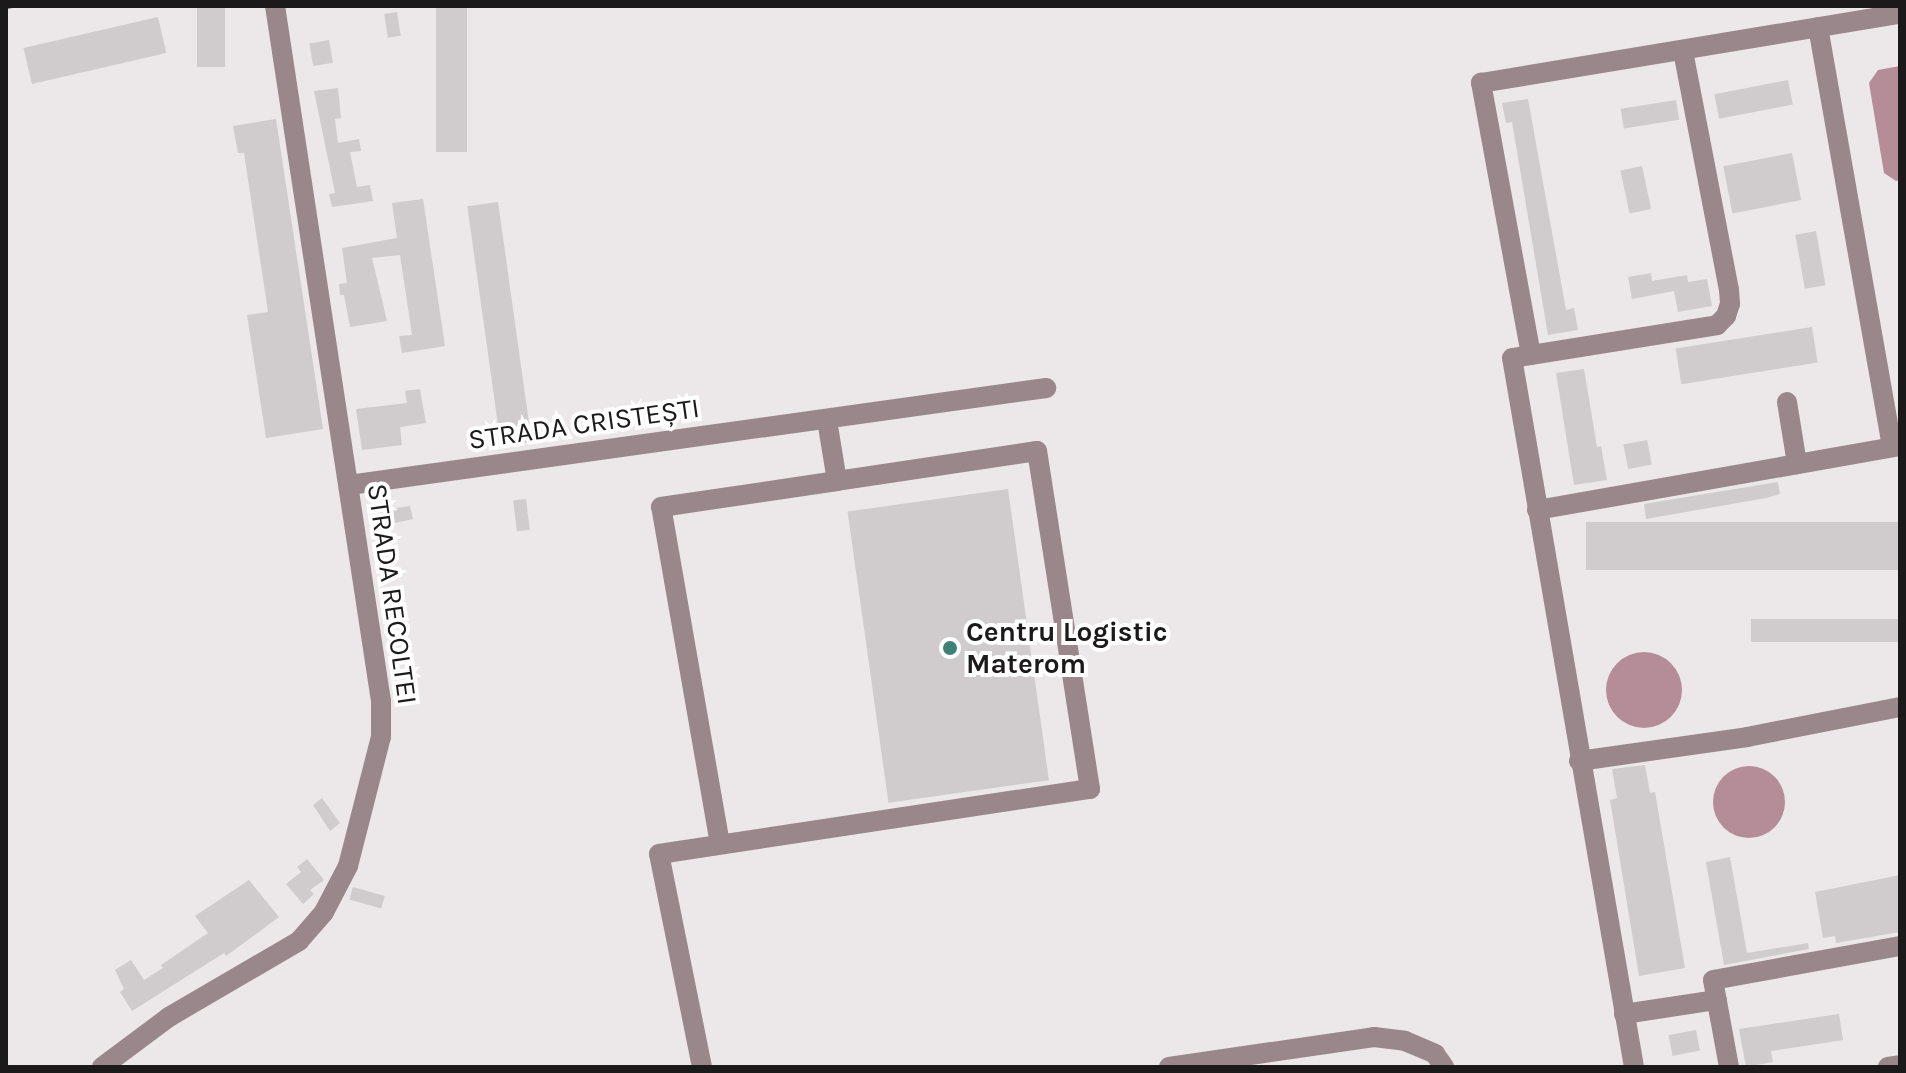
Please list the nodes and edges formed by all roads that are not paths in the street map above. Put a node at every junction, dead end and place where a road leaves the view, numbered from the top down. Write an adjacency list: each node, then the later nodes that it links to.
1 (275, 6): 12 (street, STRADA RECOLTEI)
2 (1900, 14): 3 (street)
3 (1818, 27): 4 (street); 9 (street)
4 (1683, 50): 5 (street); 5 (street)
5 (1531, 355): 13 (street)
6 (1046, 388): 8 (street, STRADA CRISTEȘTI)
7 (1787, 402): 10 (street)
8 (827, 420): 11 (street); 12 (street, STRADA CRISTEȘTI)
9 (1896, 446): 10 (street)
10 (1797, 464): 13 (street)
11 (837, 481): 16 (street); 16 (street)
12 (349, 485): 21 (street, STRADA RECOLTEI)
13 (1537, 510): 15 (street)
14 (1900, 707): 15 (street)
15 (1579, 761): 19 (street)
16 (720, 844): 22 (street)
17 (1900, 946): 18 (street)
18 (1717, 1000): 19 (street); 26 (street)
19 (1624, 1014): 25 (street)
20 (1900, 1065): 27 (street)
21 (102, 1067)
22 (702, 1067)
23 (1169, 1067): 24 (street)
24 (1444, 1067)
25 (1634, 1067)
26 (1729, 1067)
27 (1888, 1067)

